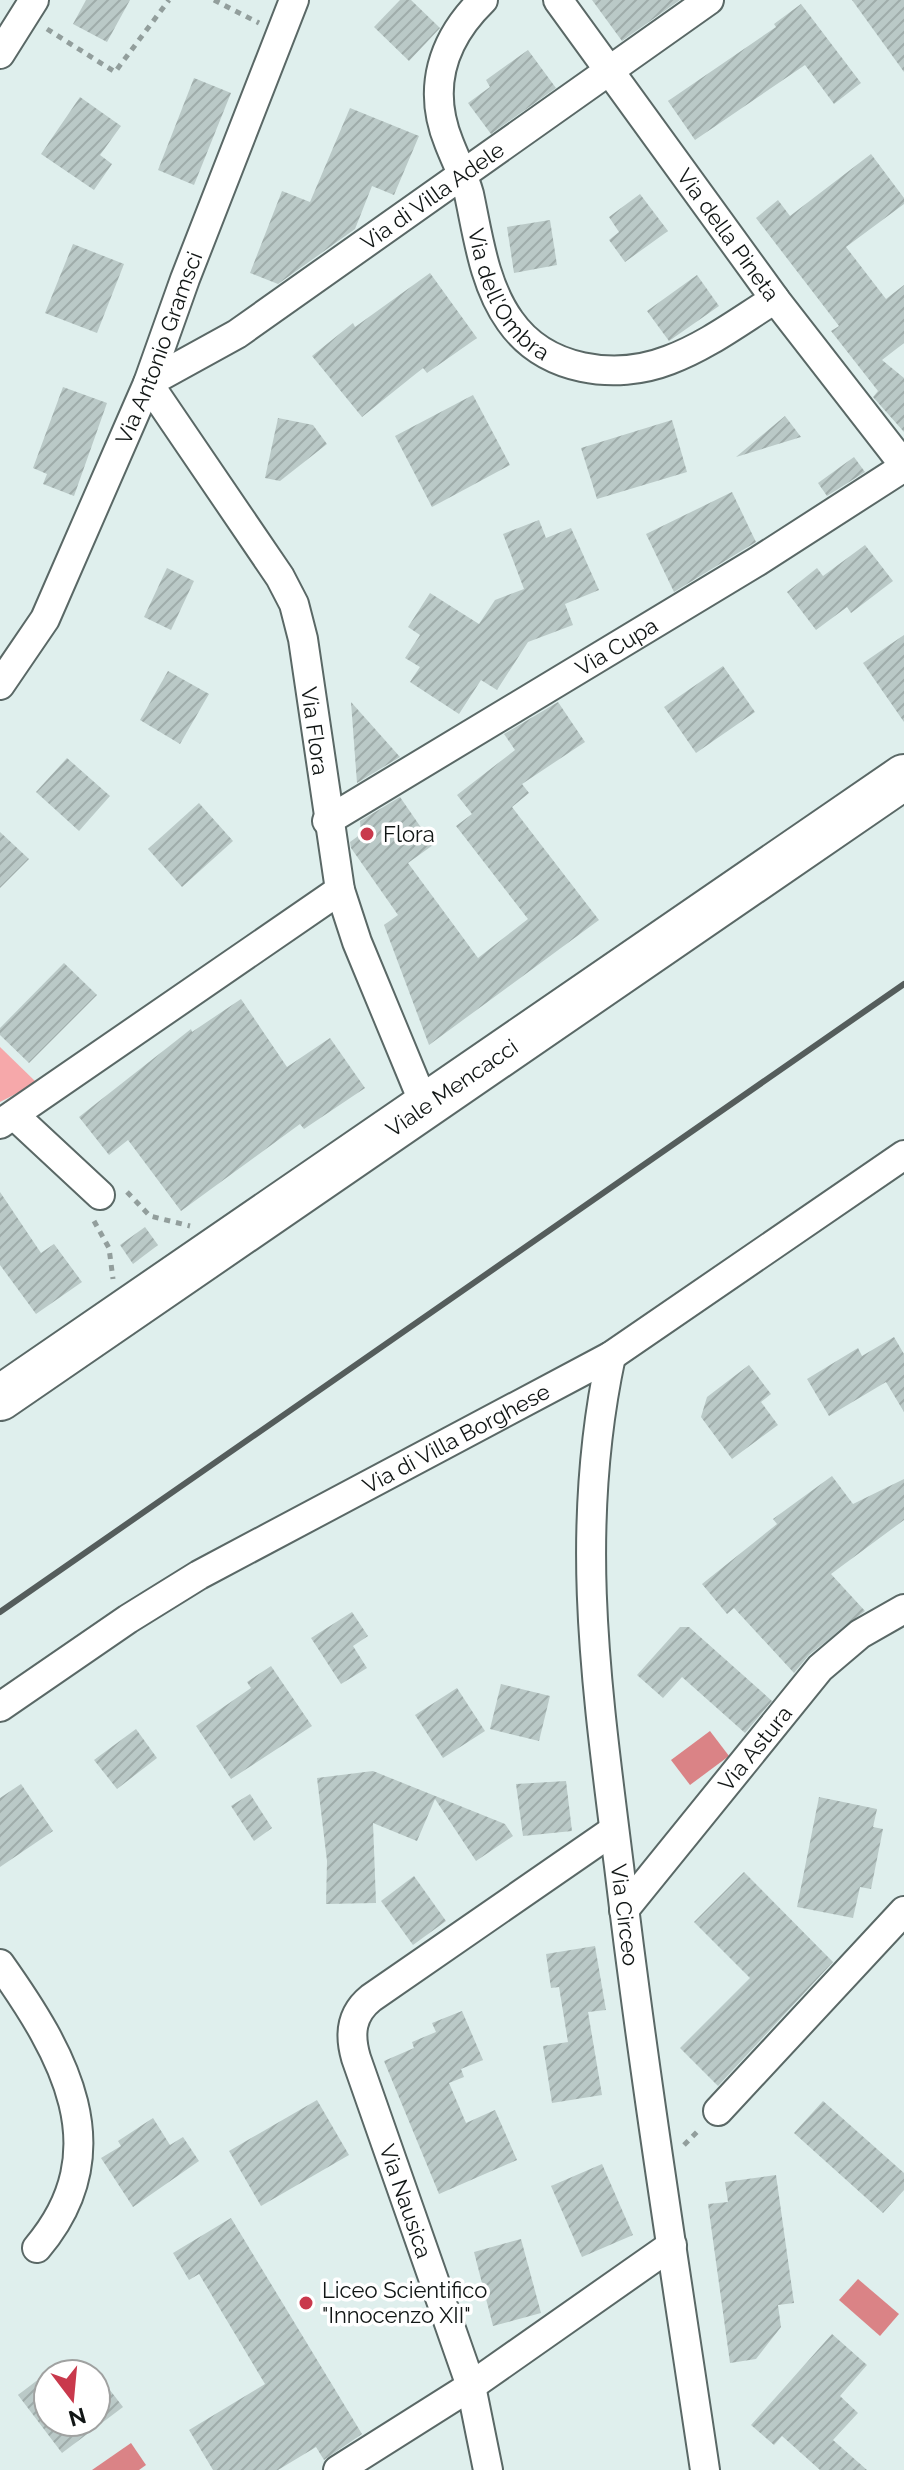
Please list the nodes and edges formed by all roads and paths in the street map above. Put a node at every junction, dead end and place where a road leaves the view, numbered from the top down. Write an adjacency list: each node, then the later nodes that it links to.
1 (169, 0): 7 (path)
2 (214, 0): 8 (path)
3 (294, 0): 8 (street, Via Antonio Gramsci)
4 (483, 0): 11 (street, Via dell'Ombra)
5 (558, 0): 10 (street, Via della Pineta)
6 (709, 0): 10 (street, Via di Villa Adele)
7 (30, 8): 9 (street)
8 (281, 34): 13 (street, Via Antonio Gramsci)
9 (0, 54)
10 (607, 70): 11 (street, Via di Villa Adele); 12 (street, Via della Pineta)
11 (464, 175): 12 (street, Via dell'Ombra); 13 (street, Via di Villa Adele)
12 (775, 299): 14 (street, Via della Pineta)
13 (148, 383): 15 (street, Via Antonio Gramsci); 17 (street, Via Flora)
14 (904, 466): 17 (street, Via Cupa)
15 (0, 685)
16 (904, 777): 19 (main road, Viale Mencacci)
17 (327, 821): 18 (street, Via Flora)
18 (340, 890): 19 (street, Via Flora); 20 (street)
19 (425, 1106): 23 (main road, Viale Mencacci)
20 (7, 1119): 22 (street)
21 (904, 1155): 25 (street, Via di Villa Borghese)
22 (100, 1195): 23 (path); 24 (path)
23 (225, 1244): 24 (main road, Viale Mencacci)
24 (122, 1314): 26 (main road, Viale Mencacci)
25 (611, 1356): 28 (street, Via di Villa Borghese); 29 (street, Via Circeo)
26 (0, 1398)
27 (904, 1609): 30 (street, Via Astura)
28 (0, 1707)
29 (614, 1830): 30 (street, Via Circeo); 37 (street, Via Nausica)
30 (624, 1910): 34 (street, Via Circeo)
31 (904, 1911): 33 (street)
32 (0, 1964): 36 (street)
33 (718, 2111): 34 (path)
34 (660, 2169): 35 (street, Via Circeo)
35 (672, 2245): 37 (street); 40 (street, Via Circeo)
36 (37, 2248)
37 (471, 2386): 38 (street); 39 (street, Via Nausica)
38 (338, 2470)
39 (488, 2470)
40 (705, 2470)

